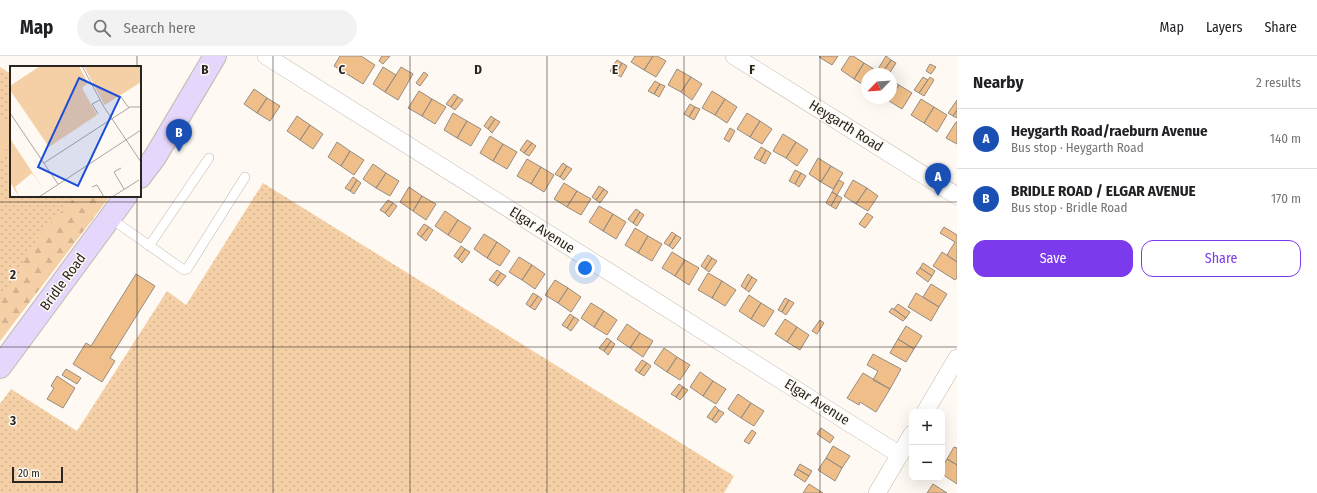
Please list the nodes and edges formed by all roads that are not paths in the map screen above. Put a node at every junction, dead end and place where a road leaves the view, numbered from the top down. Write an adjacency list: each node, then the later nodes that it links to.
1 (215, 56): 5 (street)
2 (266, 56): 15 (street, Elgar Avenue)
3 (734, 56): 7 (street, Heygarth Road)
4 (209, 158): 10 (lane)
5 (141, 176)
6 (246, 177): 10 (lane)
7 (957, 196)
8 (125, 197): 9 (street, Bridle Road)
9 (110, 218): 10 (lane); 12 (street, Bridle Road)
10 (149, 246)
11 (957, 358): 13 (street)
12 (0, 368)
13 (927, 409)
14 (909, 439): 15 (street)
15 (900, 455): 16 (street)
16 (877, 493)

